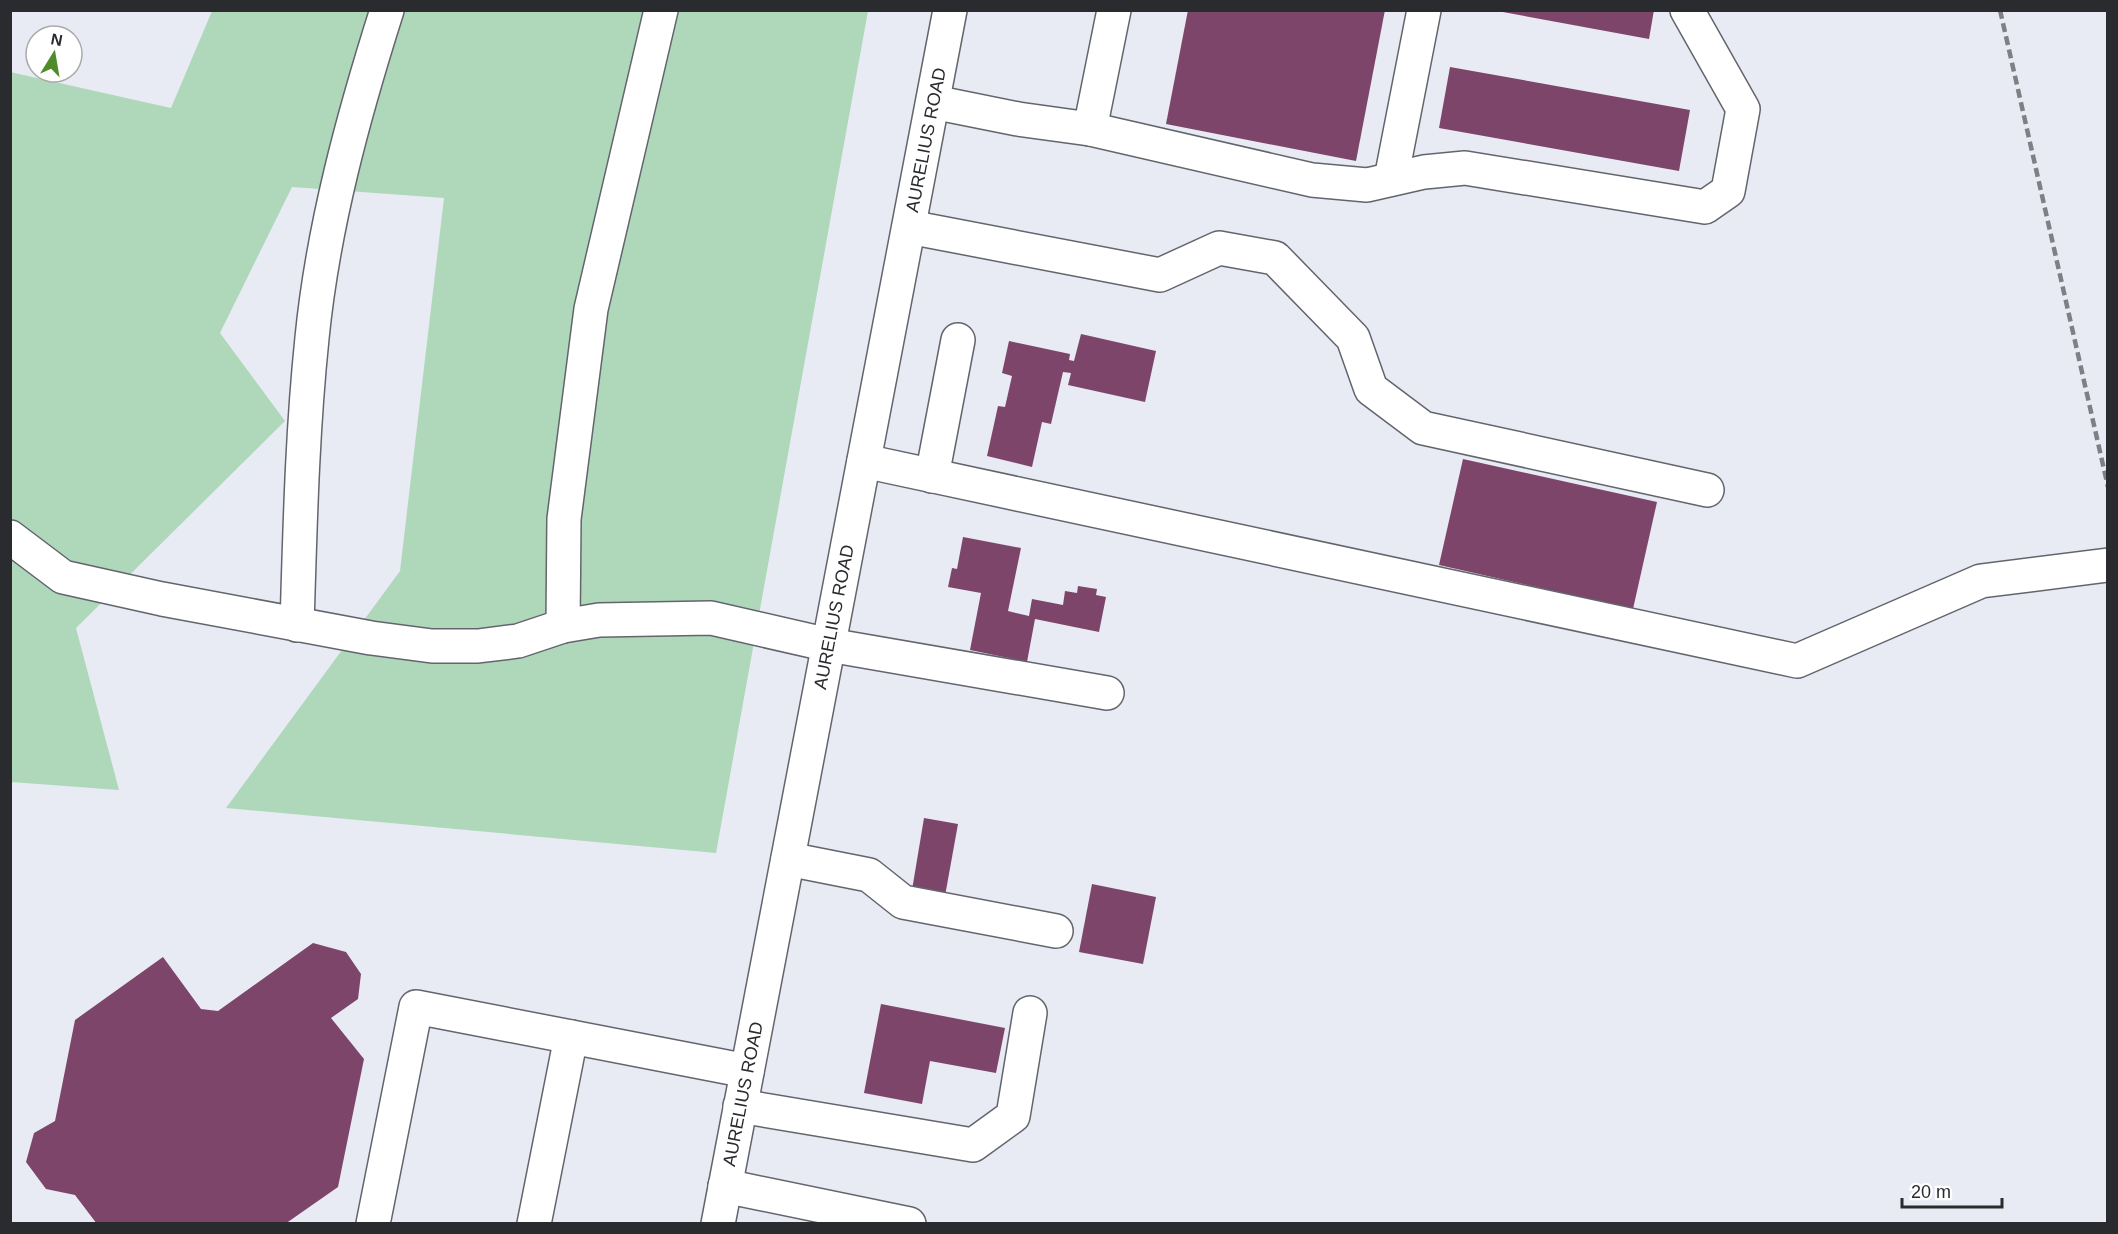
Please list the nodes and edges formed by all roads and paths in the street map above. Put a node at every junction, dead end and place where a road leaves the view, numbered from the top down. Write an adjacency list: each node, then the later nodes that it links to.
1 (387, 10): 17 (street)
2 (661, 10): 18 (street)
3 (950, 10): 7 (street, AURELIUS ROAD)
4 (1114, 10): 8 (street)
5 (1424, 10): 9 (street)
6 (1687, 10): 9 (street)
7 (933, 102): 8 (street); 10 (street, AURELIUS ROAD)
8 (1090, 129): 9 (street)
9 (1391, 179)
10 (909, 227): 12 (street, AURELIUS ROAD); 14 (street)
11 (957, 340): 13 (street)
12 (864, 461): 13 (street); 19 (street, AURELIUS ROAD)
13 (932, 476): 16 (street)
14 (1707, 490)
15 (10, 537): 17 (street)
16 (2108, 565)
17 (297, 625): 18 (street)
18 (562, 626): 19 (street)
19 (829, 645): 20 (street); 21 (street, AURELIUS ROAD)
20 (1107, 693)
21 (788, 859): 22 (street); 25 (street, AURELIUS ROAD)
22 (1056, 931)
23 (1030, 1013): 26 (street)
24 (571, 1037): 25 (street); 28 (street); 29 (street)
25 (747, 1071): 26 (street, AURELIUS ROAD)
26 (740, 1107): 27 (street, AURELIUS ROAD)
27 (725, 1186): 30 (street, AURELIUS ROAD); 31 (street)
28 (373, 1224)
29 (534, 1224)
30 (718, 1224)
31 (909, 1224)

